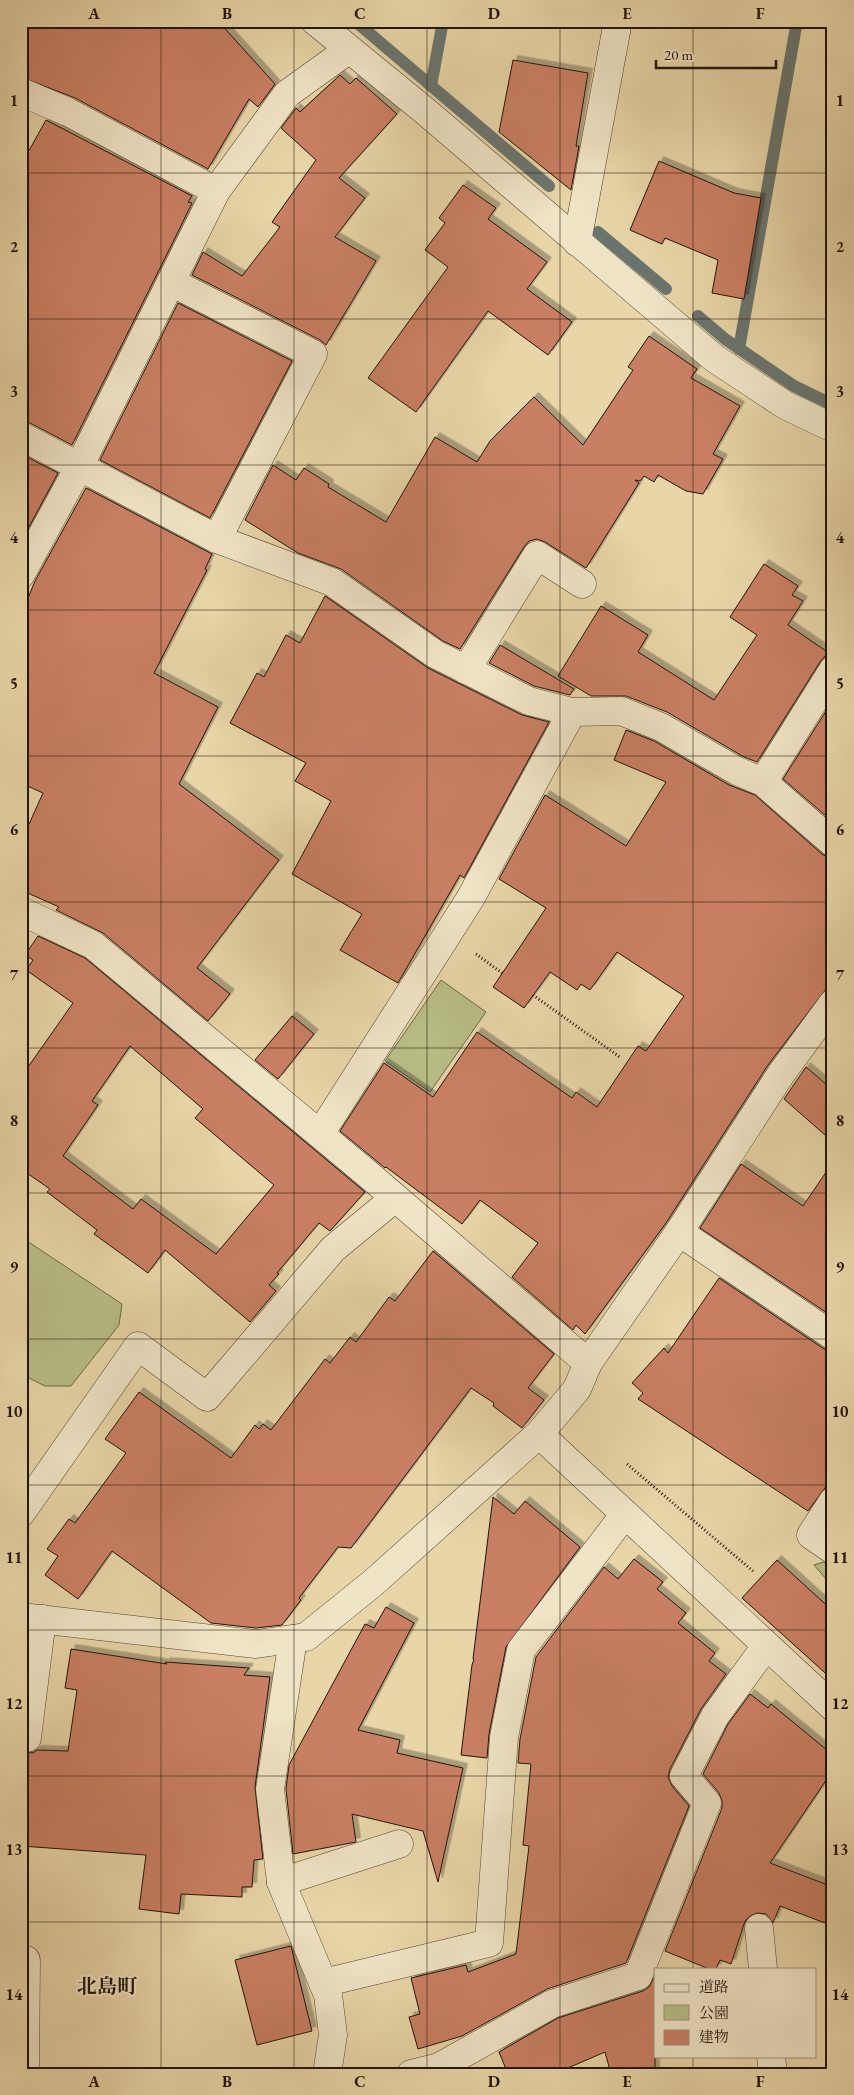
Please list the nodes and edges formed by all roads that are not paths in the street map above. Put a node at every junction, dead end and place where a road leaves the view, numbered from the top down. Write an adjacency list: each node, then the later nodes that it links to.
1 (315, 21): 3 (street)
2 (618, 21): 6 (street)
3 (348, 50): 5 (street); 6 (street)
4 (21, 92): 5 (street)
5 (216, 191): 7 (street)
6 (577, 242): 8 (street)
7 (171, 282): 10 (street); 11 (street)
8 (833, 428)
9 (21, 436): 10 (street)
10 (79, 467): 11 (street); 12 (street)
11 (217, 539): 14 (street)
12 (21, 574)
13 (582, 584): 14 (street)
14 (466, 670): 16 (street)
15 (833, 670): 17 (street)
16 (572, 712): 17 (street); 21 (street)
17 (763, 782): 18 (street)
18 (833, 843)
19 (21, 911): 21 (street)
20 (833, 1003): 23 (street)
21 (320, 1134): 22 (street)
22 (395, 1198): 25 (street); 28 (street)
23 (680, 1232): 24 (street); 25 (street)
24 (833, 1336)
25 (588, 1363): 26 (street)
26 (539, 1434): 29 (street); 32 (street)
27 (833, 1501): 30 (street)
28 (21, 1513)
29 (625, 1514): 33 (street); 41 (street)
30 (833, 1550)
31 (32, 1618): 32 (street); 35 (street)
32 (293, 1639): 37 (street)
33 (766, 1646): 34 (street); 45 (street)
34 (833, 1707)
35 (27, 1738)
36 (399, 1844): 37 (street)
37 (281, 1882): 41 (street)
38 (759, 1928): 40 (street)
39 (21, 1959): 43 (street)
40 (763, 1968)
41 (323, 1983): 44 (street)
42 (771, 2058): 46 (street)
43 (26, 2074)
44 (327, 2074)
45 (411, 2074)
46 (773, 2074)

